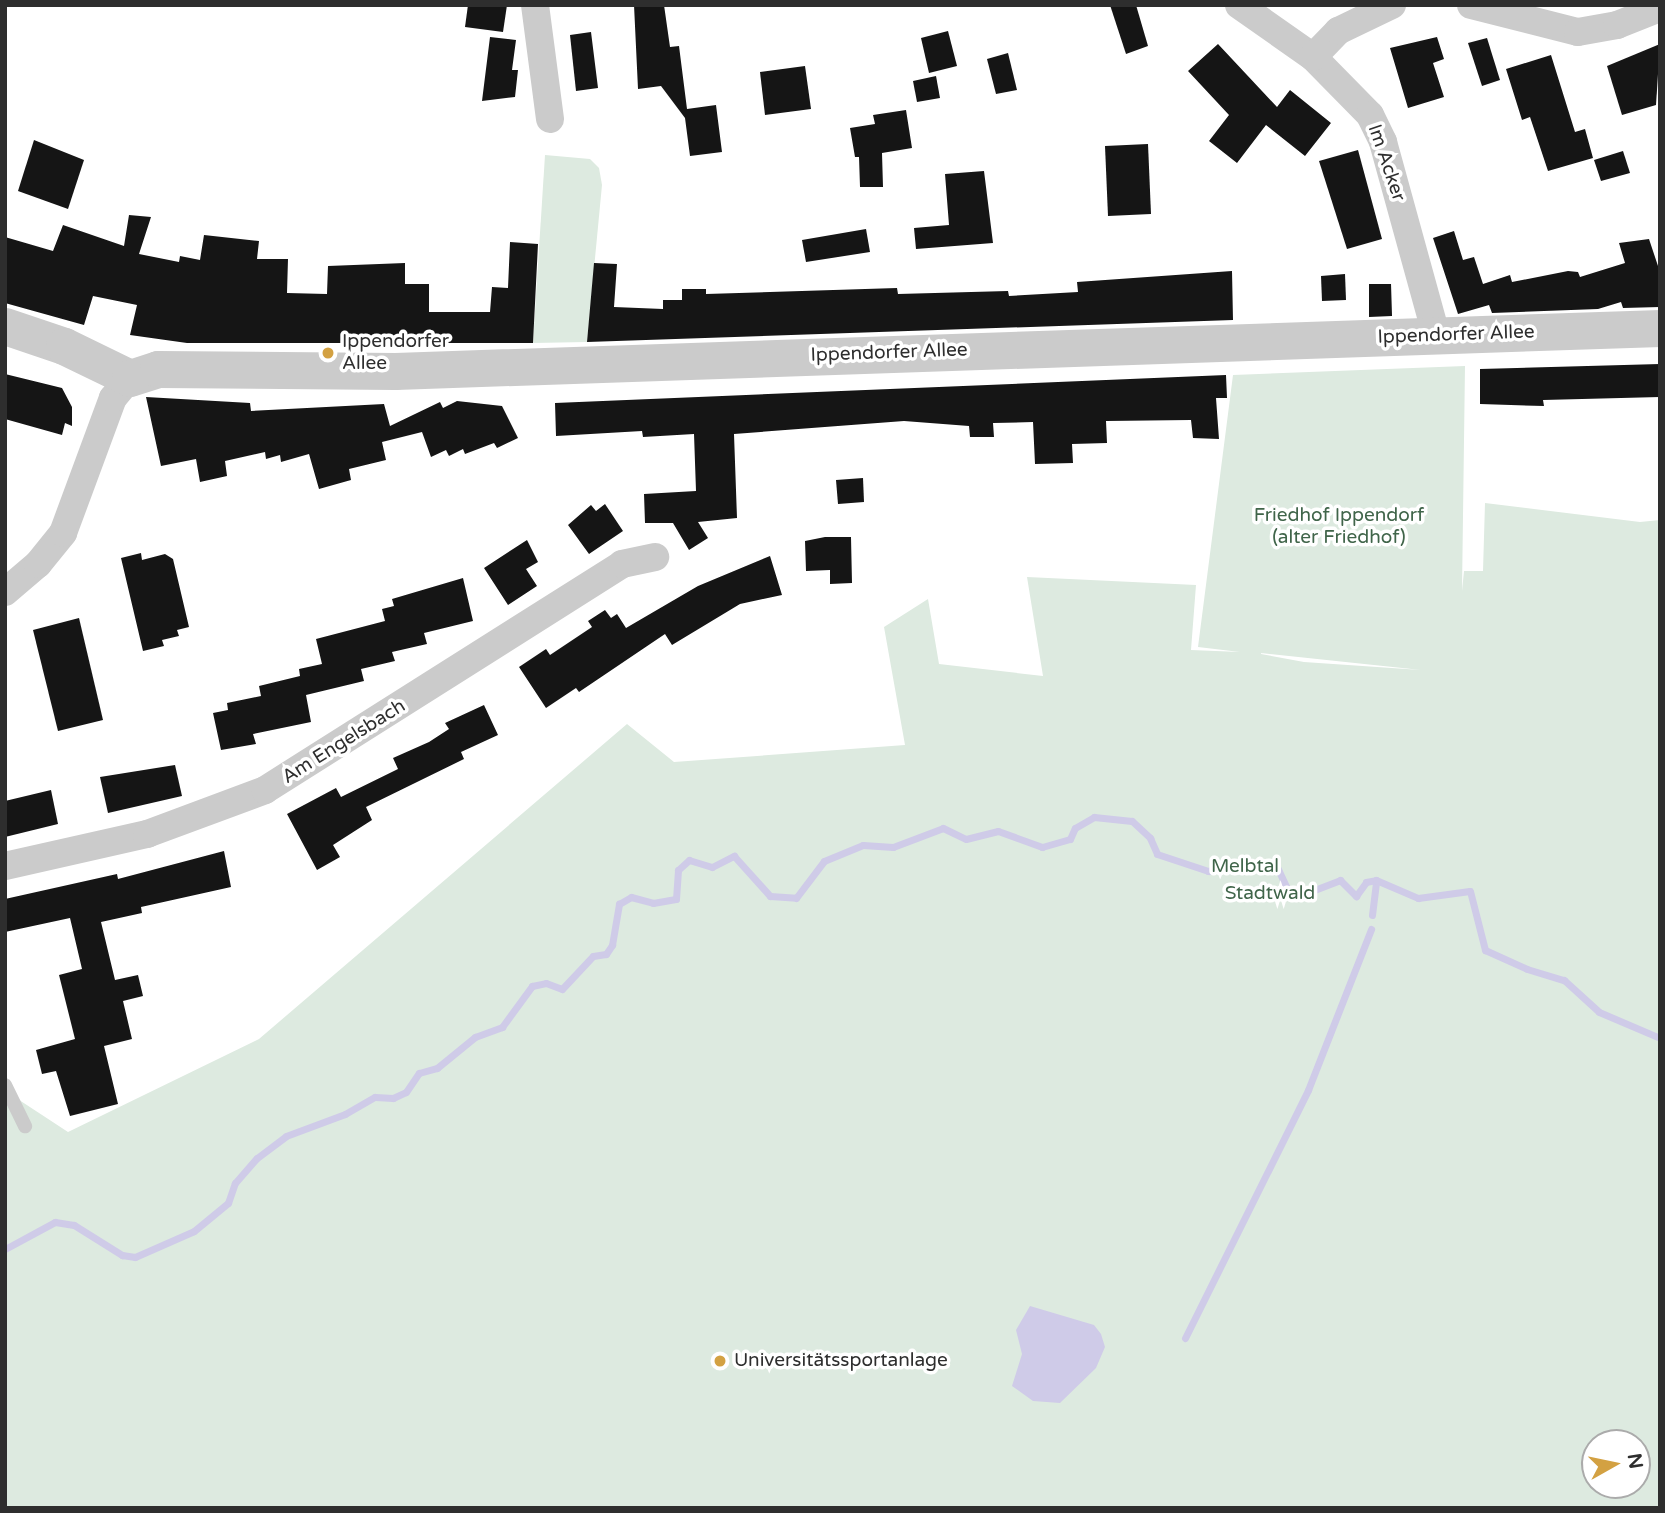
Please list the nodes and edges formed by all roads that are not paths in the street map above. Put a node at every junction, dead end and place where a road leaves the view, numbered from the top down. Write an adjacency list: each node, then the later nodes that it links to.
1 (535, 5): 7 (street)
2 (1240, 5): 6 (street, Im Acker)
3 (1392, 5): 6 (street)
4 (1471, 5): 5 (street)
5 (1655, 8)
6 (1313, 57): 10 (street, Im Acker)
7 (550, 119)
8 (5, 327): 11 (street)
9 (1660, 328): 10 (street, Ippendorfer Allee)
10 (1436, 335): 11 (street, Ippendorfer Allee)
11 (130, 378): 13 (street)
12 (655, 557): 14 (street, Am Engelsbach)
13 (5, 592)
14 (5, 866)
15 (5, 1086): 16 (lane)
16 (25, 1126)

